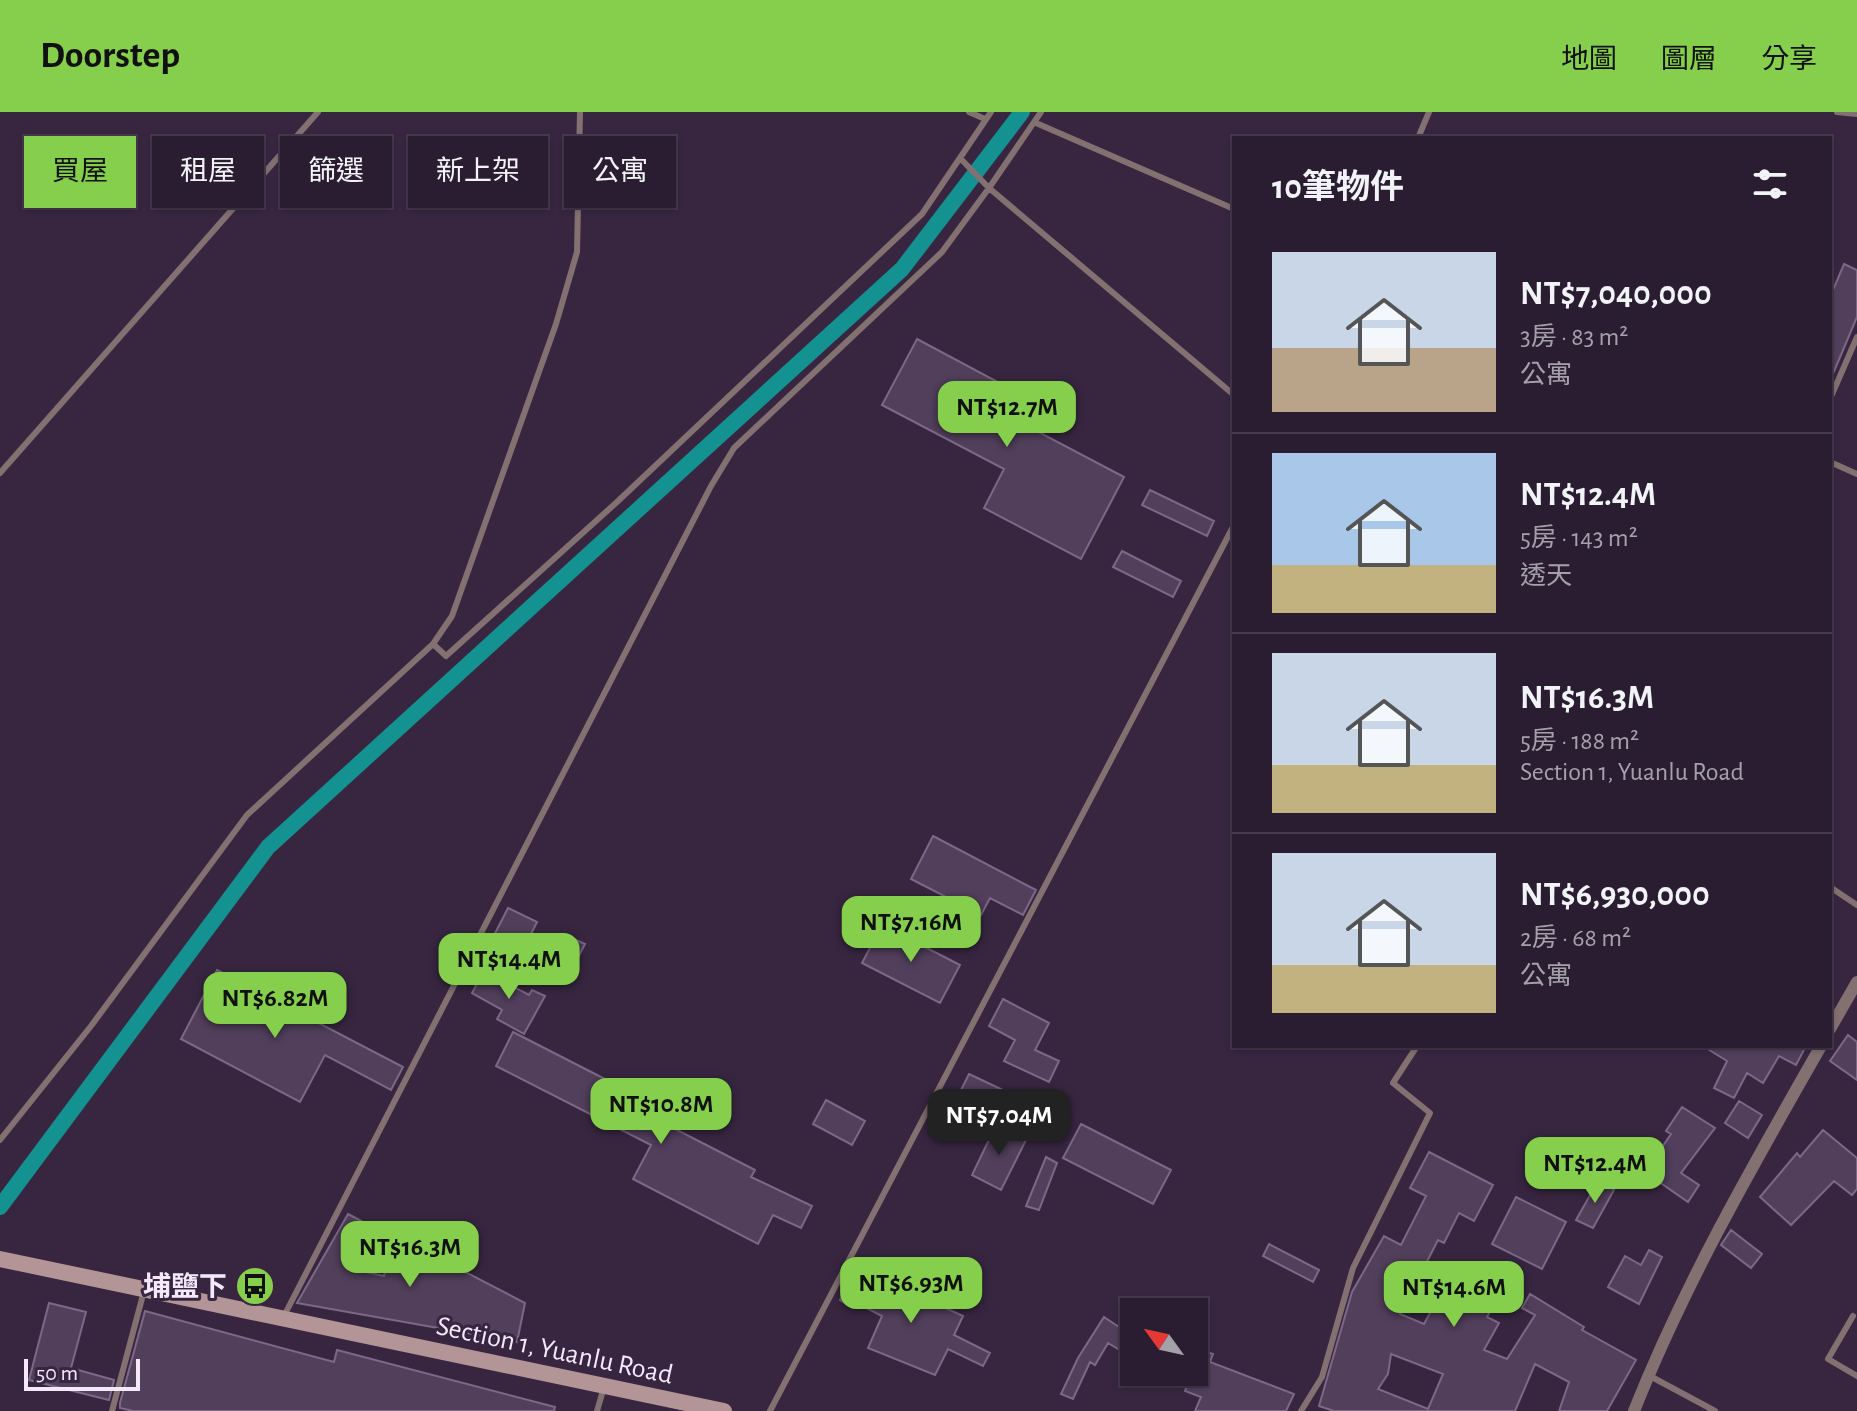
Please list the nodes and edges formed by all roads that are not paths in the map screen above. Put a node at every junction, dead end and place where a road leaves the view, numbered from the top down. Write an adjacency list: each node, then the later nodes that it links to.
1 (318, 112): 19 (lane)
2 (580, 112): 22 (lane)
3 (969, 112): 9 (lane)
4 (991, 112): 9 (lane)
5 (1041, 112): 10 (lane)
6 (1429, 112): 11 (lane)
7 (1837, 112): 8 (lane)
8 (1857, 114)
9 (985, 119): 12 (lane)
10 (1036, 123): 13 (lane); 14 (lane)
11 (1419, 136)
12 (960, 158): 13 (lane); 22 (lane)
13 (989, 188): 16 (lane); 33 (lane)
14 (1232, 208)
15 (1857, 337): 17 (lane)
16 (1232, 393)
17 (1832, 394)
18 (1832, 463): 20 (lane)
19 (0, 473)
20 (1857, 474)
21 (1232, 529): 40 (lane)
22 (433, 644): 29 (lane)
23 (1832, 888): 24 (lane)
24 (1857, 905)
25 (1857, 982): 26 (street)
26 (1832, 1026)
27 (1416, 1048): 41 (lane)
28 (1820, 1048): 34 (street)
29 (0, 1140)
30 (0, 1259): 31 (main road, Section 1, Yuanlu Road)
31 (144, 1290): 33 (main road, Section 1, Yuanlu Road); 37 (lane)
32 (1856, 1314): 35 (lane)
33 (282, 1319): 36 (main road, Section 1, Yuanlu Road)
34 (1648, 1375): 42 (street); 43 (lane)
35 (1857, 1376)
36 (604, 1387): 38 (lane); 39 (main road, Section 1, Yuanlu Road)
37 (112, 1411)
38 (597, 1411)
39 (724, 1411)
40 (770, 1411)
41 (1301, 1411)
42 (1634, 1411)
43 (1715, 1411)

